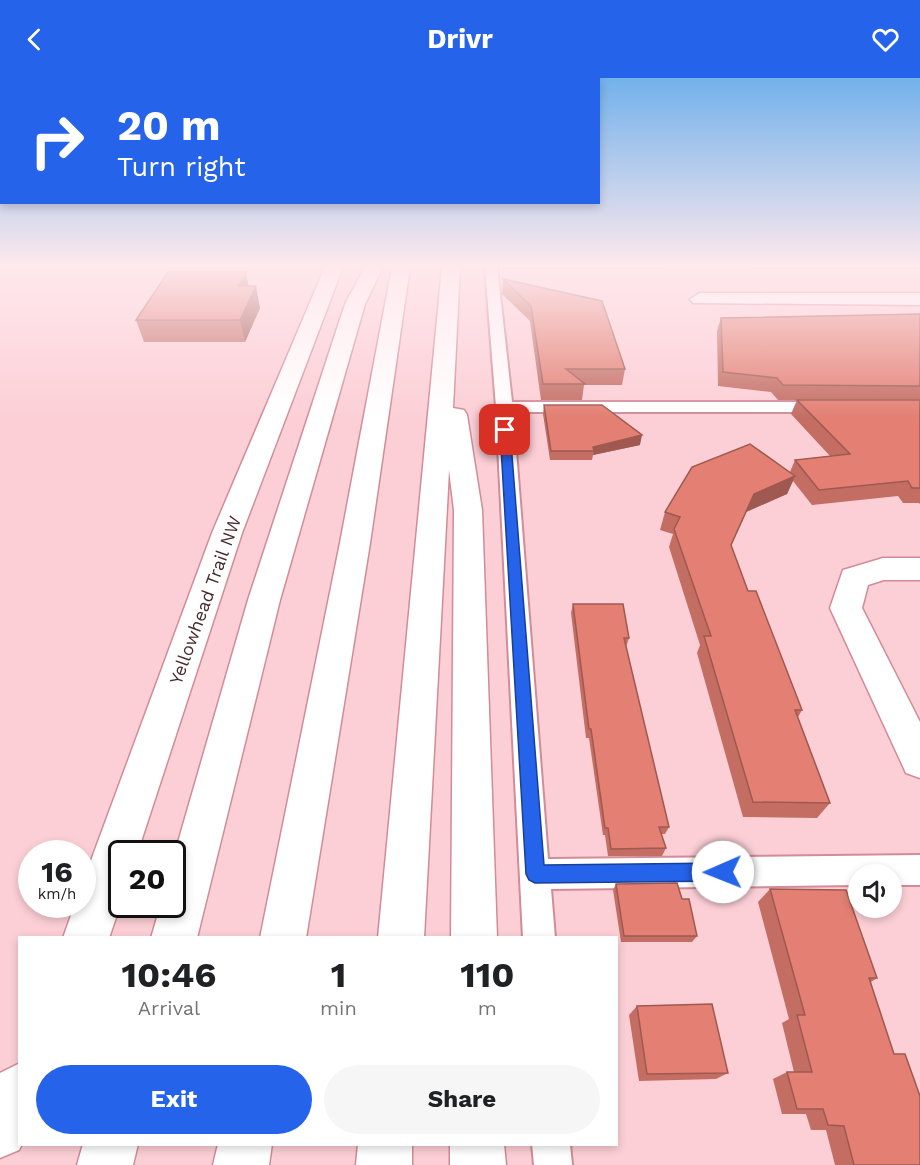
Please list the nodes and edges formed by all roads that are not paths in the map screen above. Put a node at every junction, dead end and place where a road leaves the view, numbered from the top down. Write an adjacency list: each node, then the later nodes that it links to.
1 (314, 318): 13 (main road, Yellowhead Trail NW)
2 (351, 318): 14 (main road)
3 (393, 318): 15 (main road)
4 (448, 318): 6 (main road)
5 (496, 318): 7 (lane)
6 (446, 344): 16 (main road); 17 (main road)
7 (504, 407): 8 (lane); 12 (lane)
8 (849, 407)
9 (920, 569): 10 (main road)
10 (920, 761)
11 (920, 870): 12 (lane)
12 (535, 874): 18 (lane)
13 (87, 936)
14 (175, 936)
15 (283, 936)
16 (401, 936)
17 (474, 936)
18 (539, 936)
19 (18, 1093): 20 (main road)
20 (0, 1131)
21 (110, 1146): 26 (main road)
22 (245, 1146): 27 (main road)
23 (385, 1146): 28 (main road)
24 (477, 1146): 29 (main road)
25 (551, 1146): 30 (lane)
26 (105, 1165)
27 (241, 1165)
28 (384, 1165)
29 (478, 1165)
30 (553, 1165)

